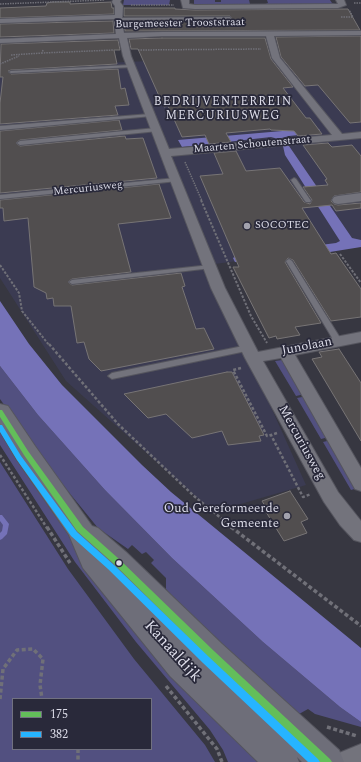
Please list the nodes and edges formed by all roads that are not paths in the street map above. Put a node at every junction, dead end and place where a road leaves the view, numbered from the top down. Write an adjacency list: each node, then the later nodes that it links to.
1 (340, 0): 4 (street)
2 (118, 2): 5 (street, Mercuriusweg)
3 (186, 3): 4 (street)
4 (260, 7)
5 (118, 18): 6 (lane); 7 (street); 10 (street, Mercuriusweg)
6 (230, 18)
7 (0, 21)
8 (266, 31): 9 (street, Burgemeester Trooststraat); 10 (street, Burgemeester Trooststraat); 18 (street)
9 (361, 33)
10 (122, 36): 11 (street, Burgemeester Trooststraat); 12 (street, Mercuriusweg)
11 (0, 41)
12 (131, 66): 13 (lane); 14 (street, Mercuriusweg)
13 (11, 72)
14 (150, 115): 15 (lane); 16 (street, Mercuriusweg)
15 (0, 128)
16 (156, 130): 19 (lane); 20 (street, Mercuriusweg)
17 (361, 135): 18 (street, Maarten Schoutenstraat)
18 (339, 137): 20 (street, Maarten Schoutenstraat)
19 (20, 143)
20 (165, 153): 21 (street, Mercuriusweg)
21 (176, 180): 23 (lane, Mercuriusweg); 28 (street, Mercuriusweg)
22 (294, 180): 26 (lane)
23 (0, 197)
24 (361, 197): 25 (street)
25 (338, 200)
26 (308, 201)
27 (289, 261): 31 (lane)
28 (210, 267): 29 (lane); 33 (street, Mercuriusweg)
29 (72, 282)
30 (361, 337): 31 (street, Junolaan)
31 (338, 341): 32 (street, Junolaan)
32 (279, 352): 33 (street, Junolaan); 36 (street)
33 (252, 357): 34 (lane); 38 (street, Mercuriusweg)
34 (112, 376)
35 (0, 412): 37 (main road, Kanaaldijk)
36 (361, 484)
37 (80, 529): 40 (main road, Kanaaldijk); 41 (main road, Kanaaldijk)
38 (361, 534)
39 (361, 756): 42 (street)
40 (282, 762)
41 (327, 762)
42 (348, 762)

